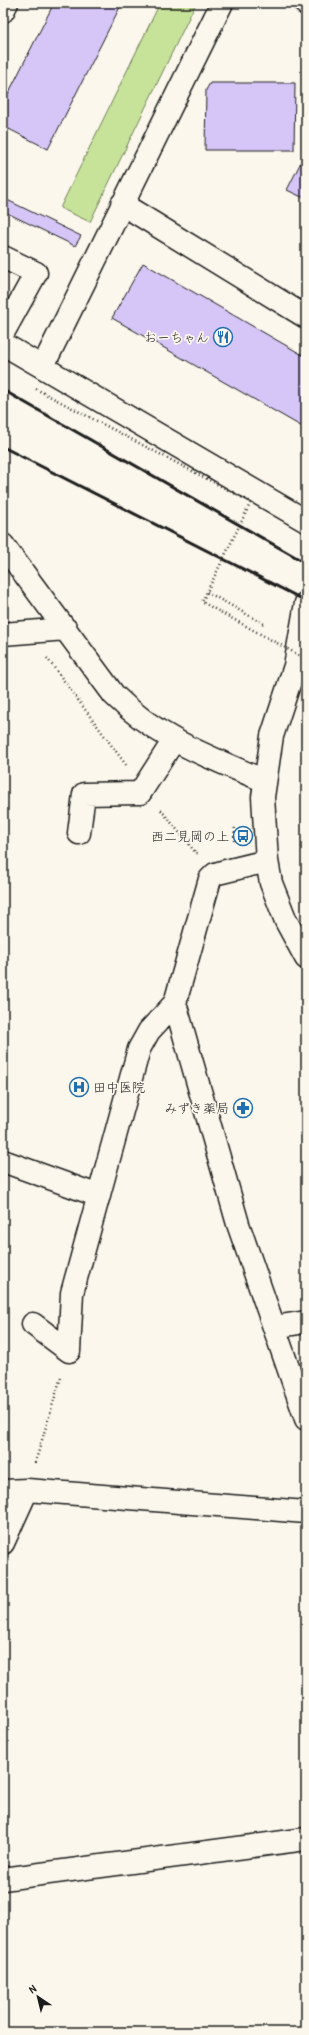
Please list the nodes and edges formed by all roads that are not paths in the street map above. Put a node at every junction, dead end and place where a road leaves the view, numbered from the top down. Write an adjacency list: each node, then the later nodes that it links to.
1 (7, 3): 3 (street)
2 (222, 3): 4 (street)
3 (3, 11)
4 (122, 204): 6 (street); 9 (street)
5 (3, 257): 7 (street)
6 (306, 317)
7 (3, 333)
8 (3, 344): 9 (street)
9 (43, 366): 10 (street)
10 (306, 521)
11 (3, 545): 13 (street)
12 (306, 603): 16 (street)
13 (66, 629): 14 (street); 15 (street)
14 (3, 634)
15 (174, 740): 16 (street); 17 (street)
16 (265, 781): 18 (street)
17 (79, 833)
18 (267, 861): 19 (street); 20 (street)
19 (306, 958)
20 (175, 1003): 22 (street); 25 (street)
21 (3, 1161): 22 (street)
22 (99, 1196): 24 (street)
23 (306, 1322): 25 (street)
24 (33, 1324)
25 (274, 1327): 26 (street)
26 (306, 1419)
27 (3, 1490): 28 (street)
28 (27, 1490): 29 (street); 30 (street)
29 (306, 1512)
30 (3, 1543)
31 (306, 1839): 32 (street)
32 (3, 1879)

